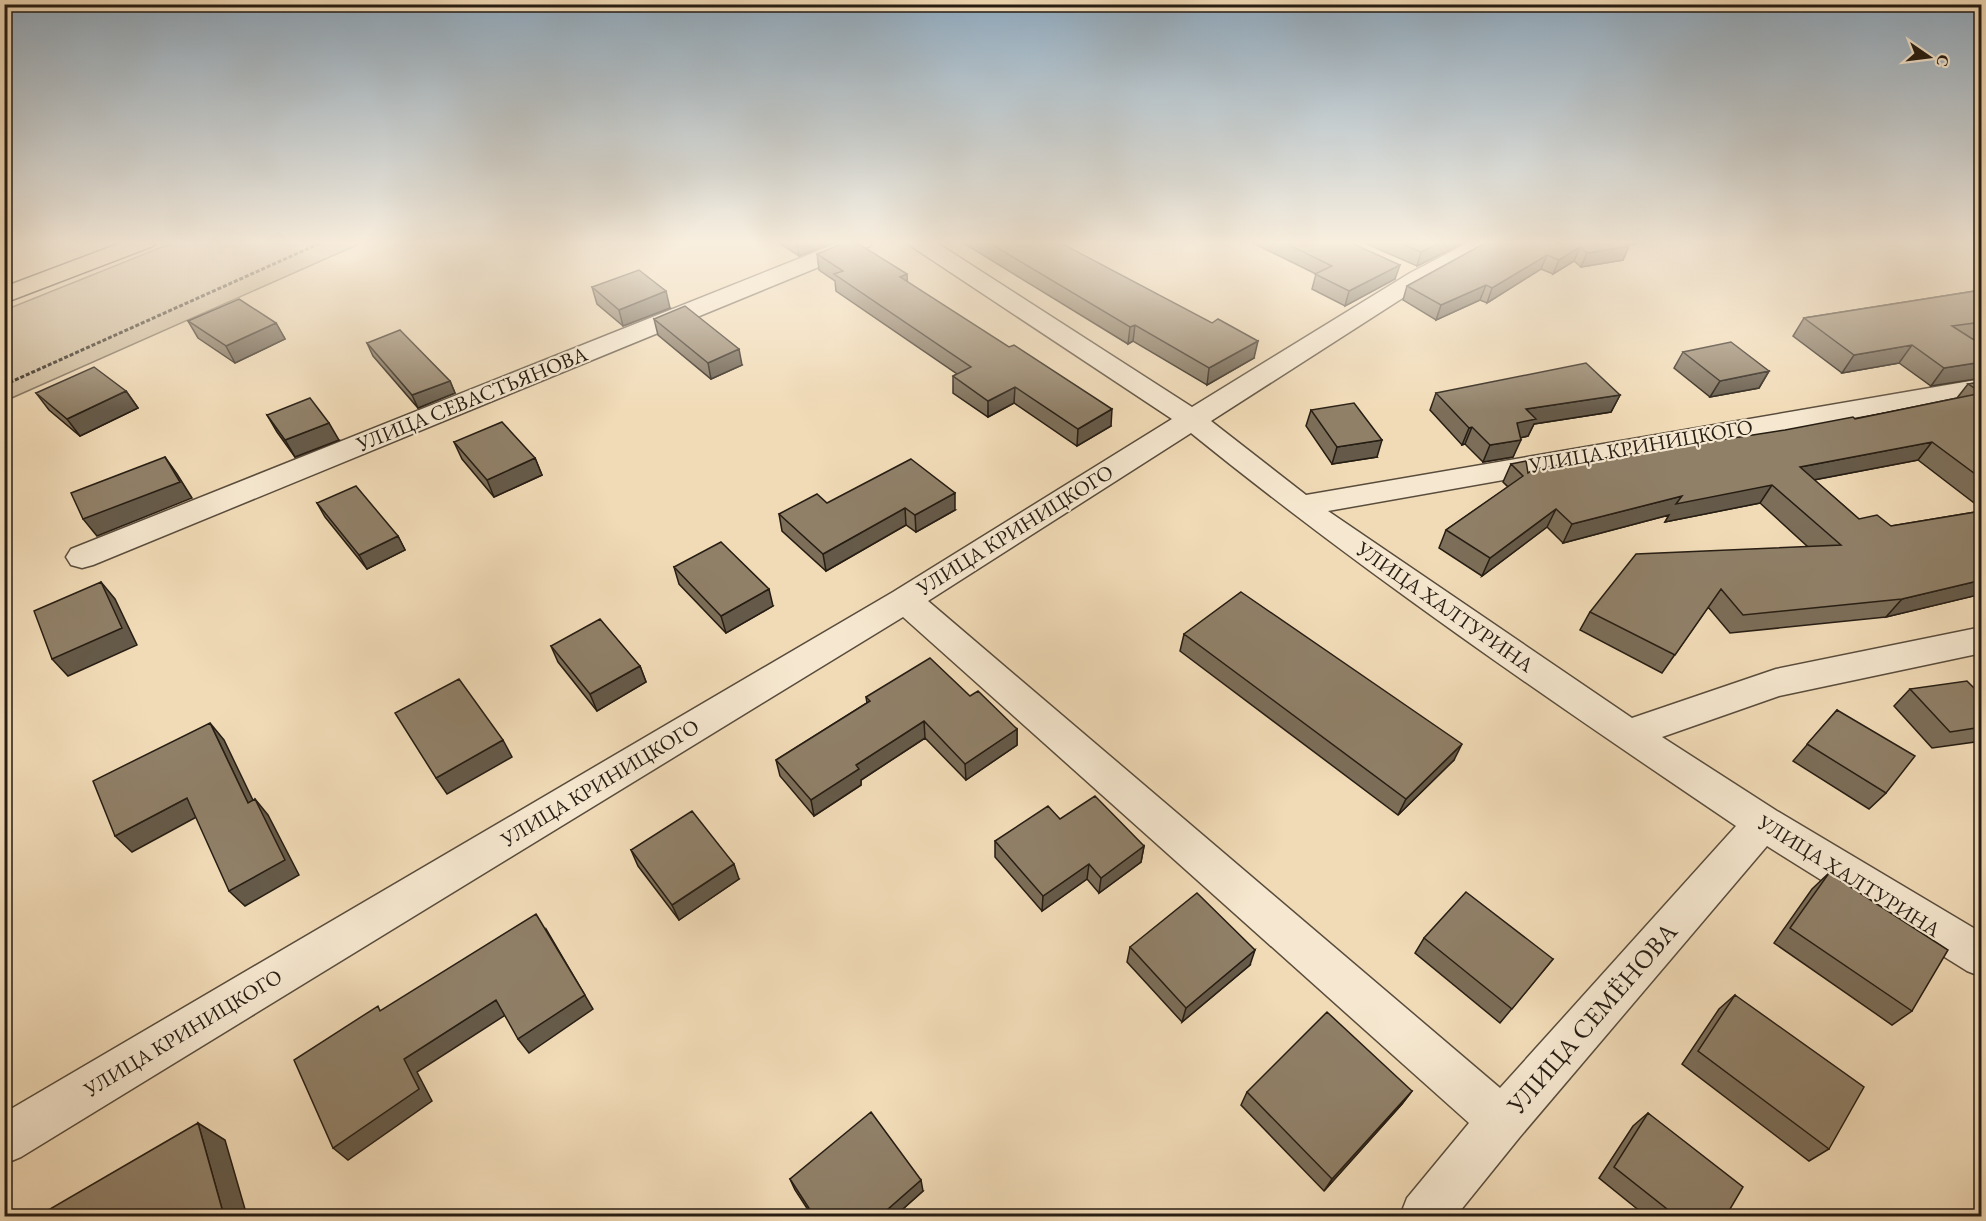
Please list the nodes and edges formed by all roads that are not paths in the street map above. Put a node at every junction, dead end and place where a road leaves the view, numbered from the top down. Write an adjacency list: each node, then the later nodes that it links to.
1 (722, 298): 7 (street, УЛИЦА СЕВАСТЬЯНОВА)
2 (1006, 298): 5 (street, УЛИЦА ХАЛТУРИНА)
3 (1373, 298): 5 (street, УЛИЦА КРИНИЦКОГО)
4 (1982, 387): 6 (street, УЛИЦА КРИНИЦКОГО)
5 (1192, 420): 6 (street, УЛИЦА ХАЛТУРИНА); 8 (street, УЛИЦА КРИНИЦКОГО)
6 (1300, 506): 10 (street, УЛИЦА ХАЛТУРИНА)
7 (82, 558)
8 (905, 600): 13 (street); 14 (street, УЛИЦА КРИНИЦКОГО)
9 (1982, 640): 10 (street)
10 (1628, 734): 11 (street, УЛИЦА ХАЛТУРИНА)
11 (1763, 823): 12 (street, УЛИЦА ХАЛТУРИНА); 13 (street, УЛИЦА СЕМЁНОВА)
12 (1982, 957)
13 (1502, 1121): 15 (street, УЛИЦА СЕМЁНОВА)
14 (4, 1140)
15 (1425, 1216)

